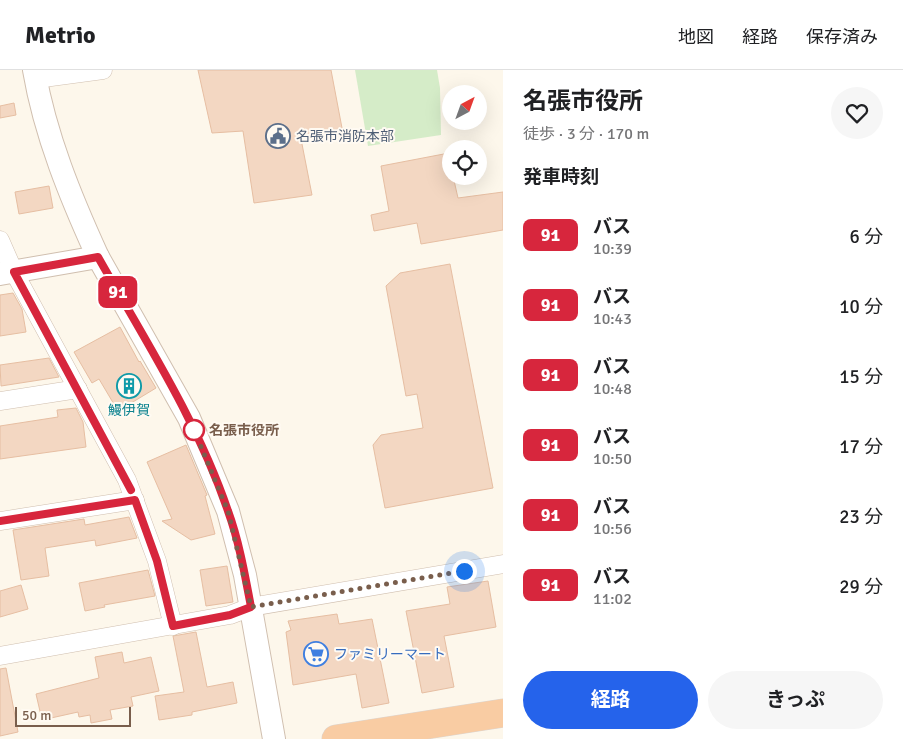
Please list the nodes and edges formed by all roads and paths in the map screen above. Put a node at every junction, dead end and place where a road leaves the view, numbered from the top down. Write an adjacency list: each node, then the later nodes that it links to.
1 (103, 70): 2 (street)
2 (35, 74): 4 (street)
3 (0, 240): 5 (street)
4 (98, 257): 5 (street); 11 (street)
5 (7, 273): 6 (street)
6 (78, 389): 7 (street); 8 (street)
7 (0, 402)
8 (135, 500): 9 (street); 12 (street)
9 (0, 521)
10 (503, 564): 11 (street)
11 (251, 607): 12 (street); 15 (street)
12 (173, 626): 13 (street)
13 (0, 656)
14 (503, 713): 16 (highway)
15 (274, 739)
16 (336, 739)

